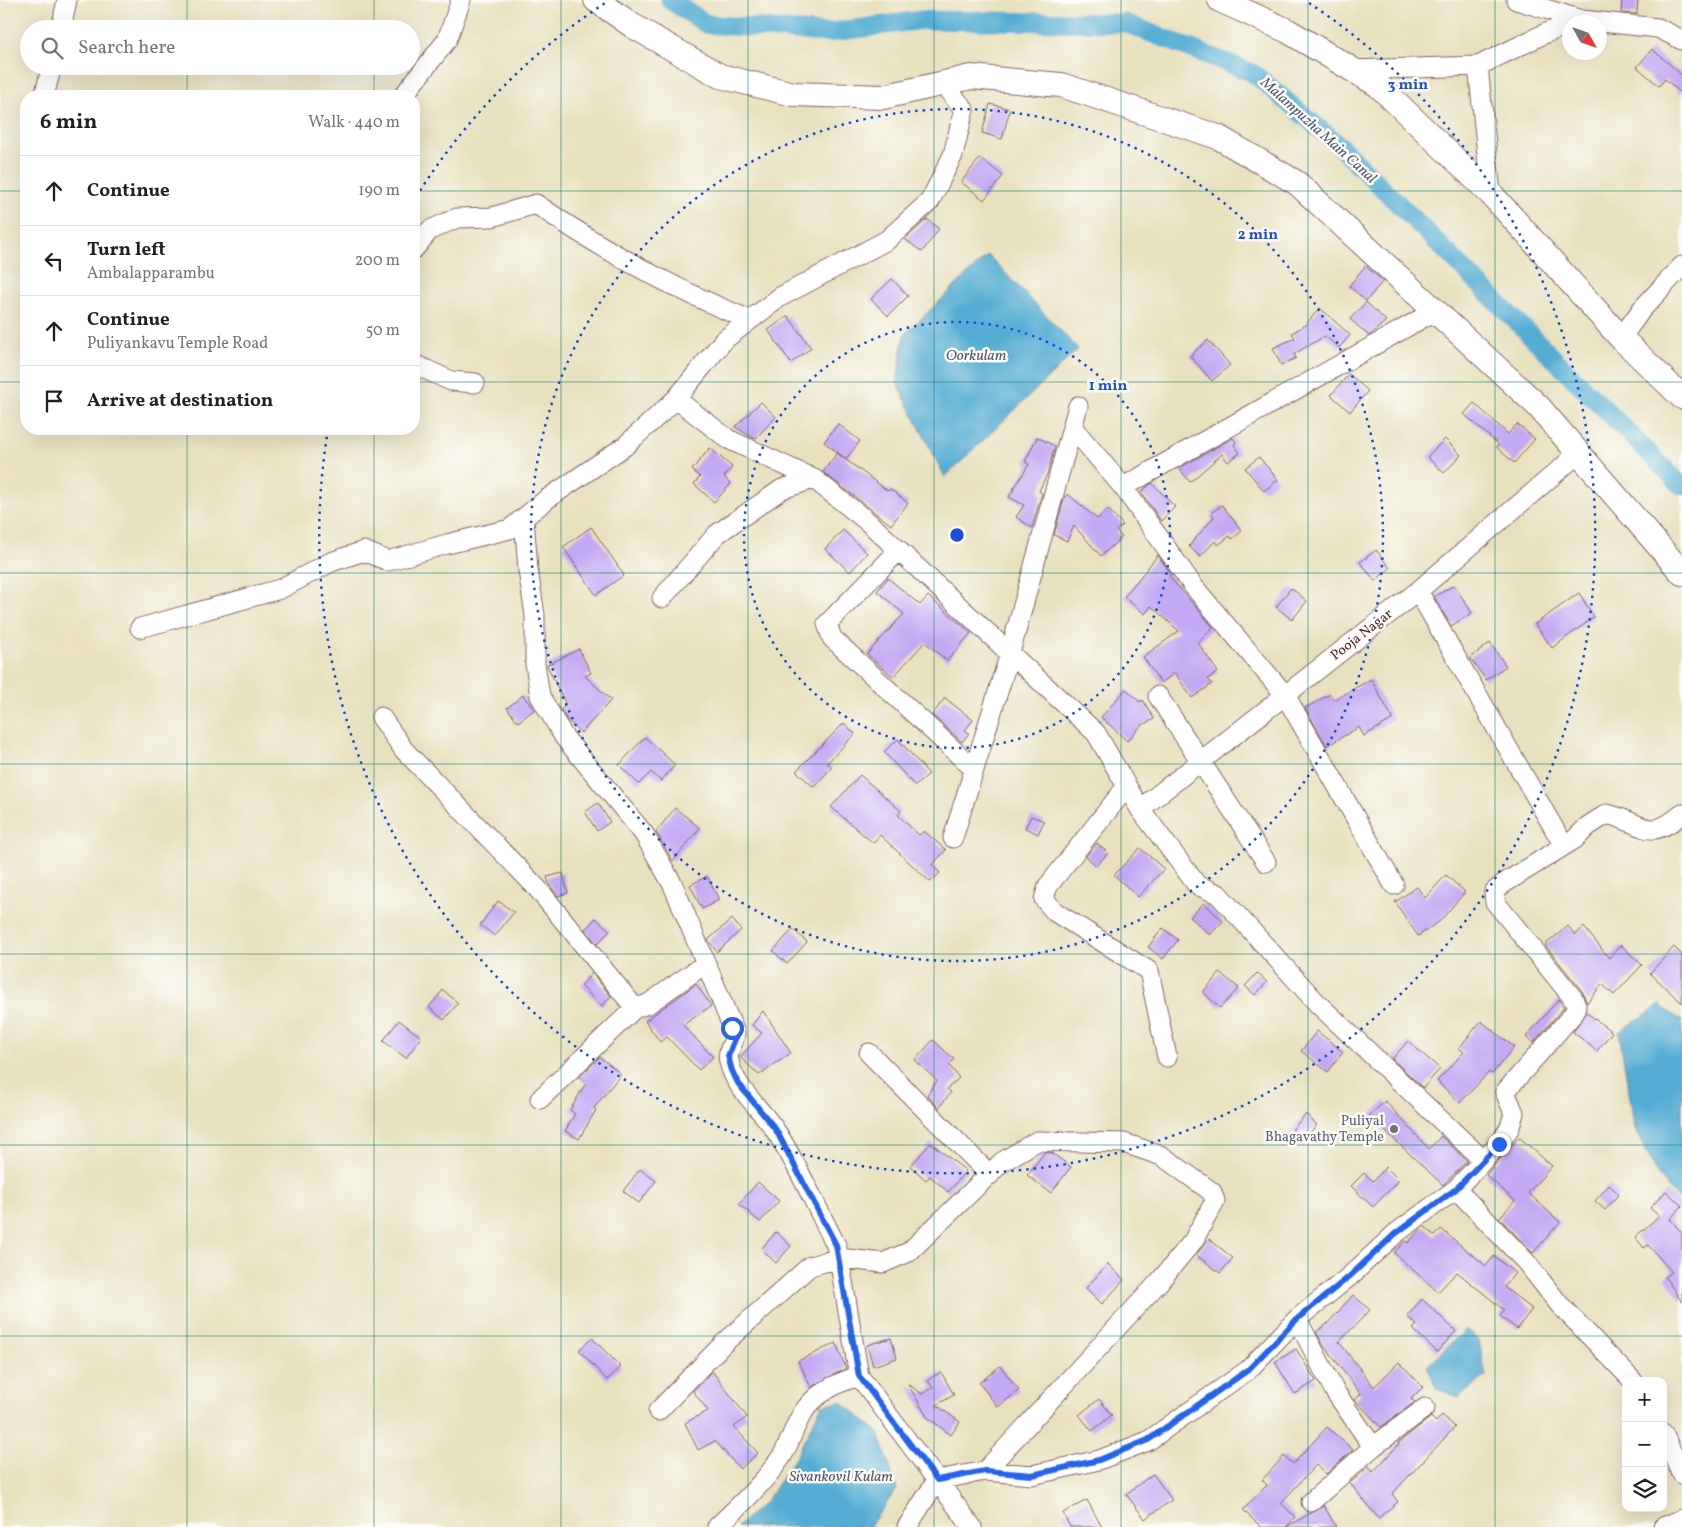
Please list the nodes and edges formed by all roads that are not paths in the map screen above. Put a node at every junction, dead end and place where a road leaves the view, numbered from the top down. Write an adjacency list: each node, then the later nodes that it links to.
1 (67, 0): 7 (street)
2 (461, 0): 13 (street)
3 (596, 0): 16 (street)
4 (1220, 0): 12 (street)
5 (1516, 0): 6 (street)
6 (1562, 17)
7 (63, 20)
8 (1607, 24): 10 (street)
9 (1562, 27): 11 (street)
10 (1682, 40)
11 (1478, 66): 12 (street); 19 (street)
12 (1351, 70): 19 (street)
13 (420, 74)
14 (50, 75): 17 (street)
15 (420, 75): 18 (street)
16 (942, 83): 22 (street); 23 (street)
17 (46, 90)
18 (408, 90)
19 (1491, 194): 24 (street)
20 (420, 242): 23 (street)
21 (1682, 266): 24 (street)
22 (1435, 311): 31 (street); 33 (street)
23 (750, 320): 28 (street)
24 (1621, 338): 27 (street)
25 (420, 367): 26 (street)
26 (475, 383)
27 (1682, 397)
28 (676, 399): 32 (street); 34 (street)
29 (1078, 406): 30 (street)
30 (1073, 428): 33 (street); 40 (street)
31 (1579, 453): 36 (street); 37 (street, Pooja Nagar)
32 (814, 479): 35 (street); 38 (street)
33 (1123, 487): 41 (street)
34 (524, 518): 39 (street); 53 (street)
35 (899, 550): 40 (street); 45 (street)
36 (1682, 573)
37 (1418, 591): 41 (street, Pooja Nagar); 50 (street)
38 (662, 598)
39 (140, 628)
40 (1010, 653): 45 (street); 46 (street)
41 (1285, 695): 44 (street, Pooja Nagar); 52 (street)
42 (1158, 696): 44 (street)
43 (381, 717): 54 (street)
44 (1202, 760): 47 (street, Pooja Nagar); 51 (street)
45 (974, 769): 49 (street)
46 (1126, 786): 47 (street); 56 (street)
47 (1140, 809): 58 (street)
48 (1682, 814): 50 (street)
49 (953, 838)
50 (1564, 846): 58 (street)
51 (1266, 862)
52 (1394, 885)
53 (705, 964): 54 (street); 61 (street)
54 (635, 1008): 57 (street)
55 (869, 1053): 59 (street)
56 (1167, 1057)
57 (540, 1099)
58 (1483, 1160): 60 (street)
59 (990, 1175): 61 (street); 69 (street)
60 (1456, 1189): 62 (street); 64 (street)
61 (839, 1258): 63 (street); 66 (street)
62 (1297, 1319): 68 (street); 69 (street)
63 (859, 1376): 71 (street); 74 (street)
64 (1629, 1377)
65 (1425, 1408): 68 (street)
66 (658, 1411)
67 (1667, 1442): 70 (street)
68 (1373, 1447): 72 (street)
69 (985, 1471): 71 (street)
70 (1682, 1474)
71 (937, 1480): 75 (street); 76 (street)
72 (1311, 1502)
73 (1682, 1519): 77 (street)
74 (716, 1527)
75 (907, 1527)
76 (972, 1527)
77 (1663, 1527)

